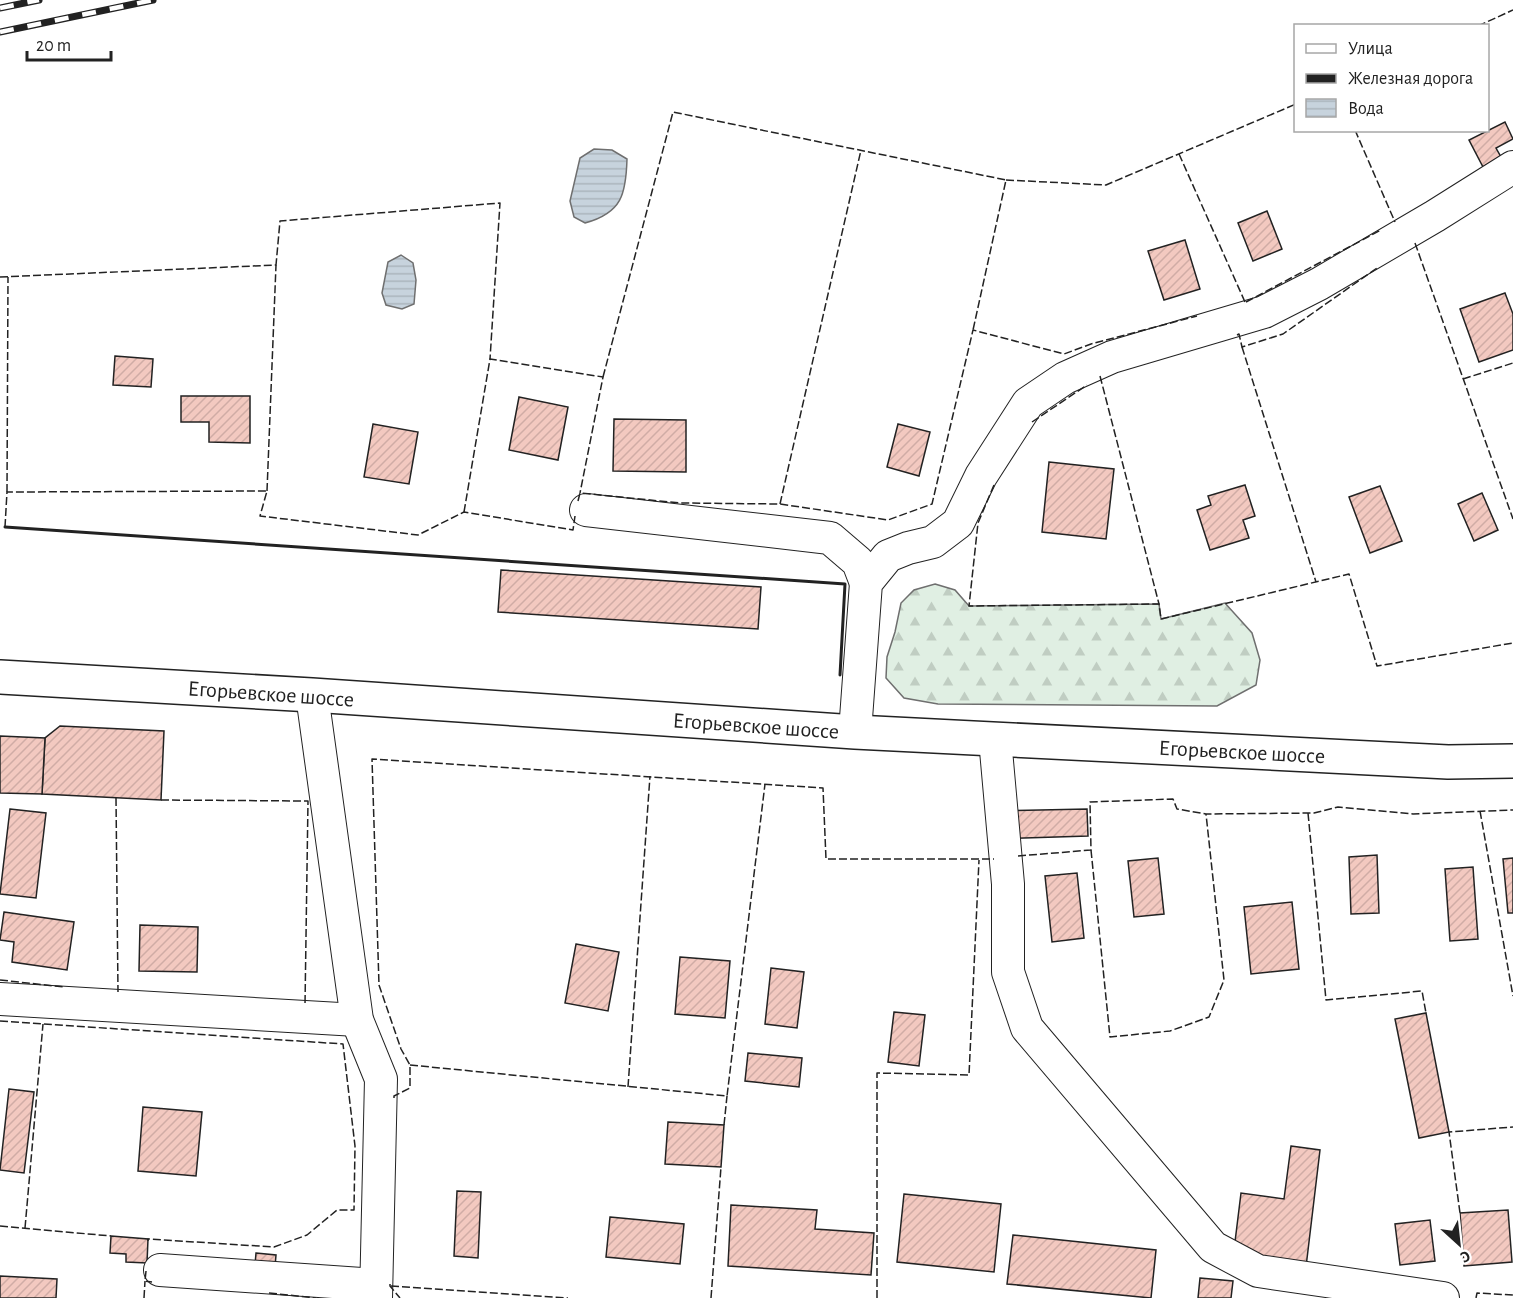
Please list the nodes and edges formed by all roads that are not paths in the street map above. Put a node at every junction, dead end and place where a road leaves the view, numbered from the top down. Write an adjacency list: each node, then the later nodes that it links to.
1 (1513, 166): 3 (street)
2 (586, 510): 3 (street)
3 (866, 583): 6 (street)
4 (0, 677): 5 (main road, Егорьевское шоссе)
5 (312, 695): 6 (main road, Егорьевское шоссе); 10 (street)
6 (855, 732): 7 (main road, Егорьевское шоссе)
7 (995, 739): 8 (main road, Егорьевское шоссе); 13 (street)
8 (1513, 761)
9 (0, 999): 10 (street)
10 (357, 1020): 12 (street)
11 (160, 1270): 12 (street)
12 (376, 1292)
13 (1443, 1298)

